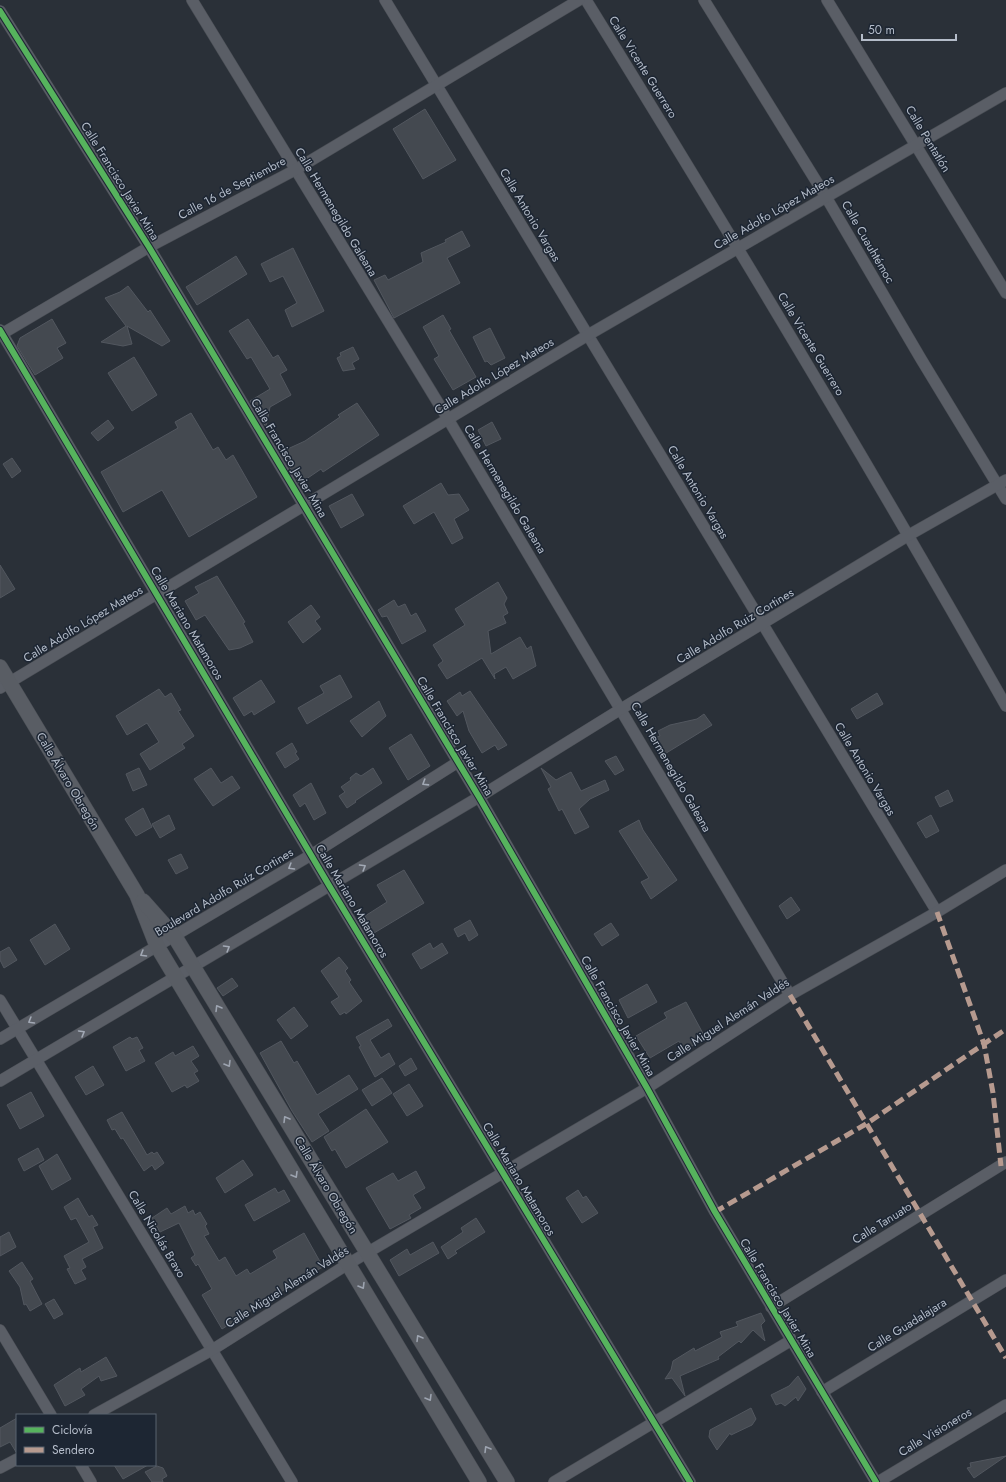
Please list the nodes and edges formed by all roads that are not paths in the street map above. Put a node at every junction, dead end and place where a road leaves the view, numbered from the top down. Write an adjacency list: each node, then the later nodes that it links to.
1 (192, 0): 11 (street, Calle Hermenegildo Galeana)
2 (385, 0): 8 (street, Calle Antonio Vargas)
3 (578, 0): 8 (street, Calle 16 de Septiembre)
4 (586, 0): 14 (street, Calle Vicente Guerrero)
5 (704, 0): 12 (street, Calle Cuauhtémoc)
6 (826, 0): 10 (street, Calle Pentatlón)
7 (0, 11): 13 (street, Calle Francisco Javier Mina)
8 (436, 85): 11 (street, Calle 16 de Septiembre); 17 (street, Calle Antonio Vargas)
9 (1006, 93): 10 (street, Calle Adolfo López Mateos)
10 (916, 145): 12 (street, Calle Adolfo López Mateos); 15 (street, Calle Pentatlón)
11 (295, 170): 13 (street, Calle 16 de Septiembre); 18 (street, Calle Hermenegildo Galeana)
12 (826, 197): 14 (street, Calle Adolfo López Mateos); 19 (street, Calle Cuauhtémoc)
13 (149, 247): 16 (street, Calle 16 de Septiembre); 21 (street, Calle Francisco Javier Mina)
14 (739, 247): 17 (street, Calle Adolfo López Mateos); 22 (street, Calle Vicente Guerrero)
15 (1006, 293)
16 (1, 332): 23 (street, Calle Mariano Matamoros)
17 (588, 335): 18 (street, Calle Adolfo López Mateos); 24 (street, Calle Antonio Vargas)
18 (448, 419): 21 (street, Calle Adolfo López Mateos); 28 (street, Calle Hermenegildo Galeana)
19 (1002, 482): 20 (street, Calle Cuauhtémoc); 22 (street, Calle Adolfo Ruiz Cortines)
20 (1006, 499)
21 (304, 506): 23 (street, Calle Adolfo López Mateos); 29 (street, Calle Francisco Javier Mina)
22 (910, 535): 24 (street, Calle Adolfo Ruiz Cortines); 27 (street, Calle Vicente Guerrero)
23 (157, 595): 26 (street, Calle Adolfo López Mateos); 31 (street, Calle Mariano Matamoros)
24 (763, 624): 28 (street, Calle Adolfo Ruiz Cortines); 35 (street, Calle Antonio Vargas)
25 (0, 667): 26 (street, Calle Álvaro Obregón)
26 (5, 685): 34 (street, Calle Álvaro Obregón)
27 (1006, 706)
28 (621, 709): 30 (street, Calle Adolfo Ruiz Cortines); 40 (street, Calle Hermenegildo Galeana)
29 (458, 762): 30 (street, Calle Francisco Javier Mina); 31 (street, Boulevard Adolfo Ruíz Cortines, one-way to 31)
30 (479, 797): 33 (street, Calle Adolfo Ruiz Cortines, one-way to 30); 46 (street, Calle Francisco Javier Mina)
31 (312, 854): 33 (street, Calle Mariano Matamoros); 36 (street, Boulevard Adolfo Ruíz Cortines, one-way to 36)
32 (1006, 870): 35 (street, Calle Miguel Alemán Valdés)
33 (330, 887): 38 (street, Calle Adolfo Ruiz Cortines, one-way to 33); 48 (street, Calle Mariano Matamoros)
34 (137, 895): 36 (street, Calle Álvaro Obregón); 37 (street, Calle Álvaro Obregón)
35 (937, 912): 40 (street, Calle Miguel Alemán Valdés)
36 (175, 937): 37 (street, Boulevard Adolfo Ruíz Cortines); 38 (street, Calle Álvaro Obregón)
37 (157, 946): 39 (street, Calle Álvaro Obregón); 42 (street, Boulevard Adolfo Ruíz Cortines, one-way to 42)
38 (194, 968): 39 (street); 49 (street, Calle Álvaro Obregón, one-way to 38)
39 (176, 978): 44 (street, one-way to 39); 50 (street, Calle Álvaro Obregón, one-way to 50)
40 (790, 995): 46 (street, Calle Miguel Alemán Valdés)
41 (0, 1000): 42 (street, Calle Nicolás Bravo)
42 (18, 1029): 43 (street, Boulevard Adolfo Ruíz Cortines); 44 (street, Calle Nicolás Bravo)
43 (0, 1039)
44 (36, 1059): 45 (street); 55 (street, Calle Nicolás Bravo)
45 (0, 1081)
46 (647, 1088): 48 (street, Calle Miguel Alemán Valdés); 52 (street, Calle Francisco Javier Mina)
47 (1004, 1168): 52 (street, Calle Tanuato)
48 (504, 1174): 49 (street, Calle Miguel Alemán Valdés); 60 (street, Calle Mariano Matamoros)
49 (368, 1253): 50 (street, Calle Miguel Alemán Valdés); 67 (street, Calle Álvaro Obregón, one-way to 49)
50 (348, 1264): 55 (street, Calle Miguel Alemán Valdés); 66 (street, Calle Álvaro Obregón, one-way to 66)
51 (1006, 1280): 56 (street, Calle Guadalajara)
52 (771, 1307): 54 (street, Calle Francisco Javier Mina)
53 (0, 1330): 58 (street)
54 (790, 1341): 56 (street, Calle Francisco Javier Mina); 60 (street)
55 (212, 1350): 59 (street, Calle Miguel Alemán Valdés); 65 (street, Calle Nicolás Bravo)
56 (822, 1392): 70 (street, Calle Francisco Javier Mina)
57 (1006, 1405): 70 (street, Calle Visioneros)
58 (50, 1414)
59 (96, 1414)
60 (655, 1423): 68 (street); 69 (street, Calle Mariano Matamoros)
61 (16, 1460): 63 (street)
62 (82, 1466): 64 (street)
63 (0, 1468)
64 (91, 1482)
65 (292, 1482)
66 (479, 1482)
67 (507, 1482)
68 (554, 1482)
69 (690, 1482)
70 (877, 1482)

